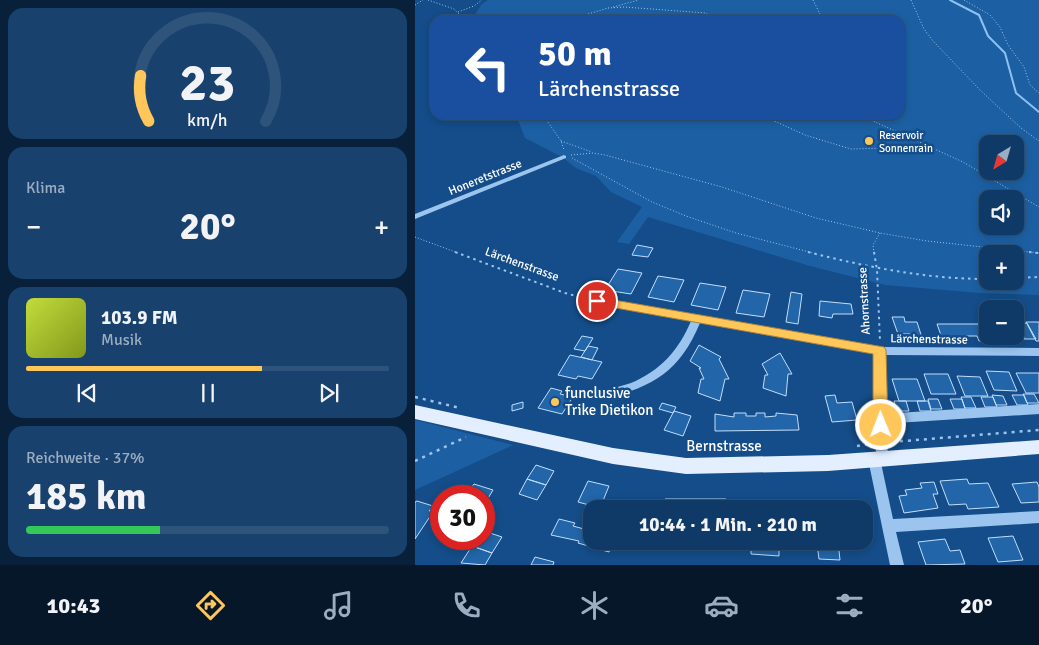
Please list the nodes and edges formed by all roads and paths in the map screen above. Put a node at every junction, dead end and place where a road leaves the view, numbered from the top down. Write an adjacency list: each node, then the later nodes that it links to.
1 (423, 0): 8 (path)
2 (428, 0): 10 (path)
3 (482, 0): 10 (path)
4 (639, 0): 9 (path)
5 (813, 0): 14 (path)
6 (911, 0): 20 (path)
7 (963, 0): 15 (path)
8 (415, 5)
9 (609, 8): 12 (path); 13 (path)
10 (458, 12): 11 (path)
11 (461, 15)
12 (585, 15)
13 (709, 15)
14 (820, 15)
15 (1039, 93)
16 (546, 120): 19 (path)
17 (772, 120): 21 (path)
18 (871, 120): 21 (path)
19 (561, 141): 22 (path); 23 (path)
20 (1039, 141)
21 (928, 147): 24 (path)
22 (593, 153): 23 (path); 26 (path)
23 (564, 157): 25 (street, Honeretstrasse); 29 (path)
24 (1039, 207)
25 (415, 217)
26 (880, 232): 28 (path); 29 (path, Ahornstrasse)
27 (415, 237): 33 (path, Lärchenstrasse)
28 (1039, 253)
29 (877, 270): 32 (path); 35 (path, Ahornstrasse)
30 (1039, 277): 31 (path)
31 (1024, 278)
32 (979, 279)
33 (597, 301): 34 (street, Lärchenstrasse)
34 (697, 319): 35 (street, Lärchenstrasse); 37 (street)
35 (879, 350): 36 (street, Lärchenstrasse); 42 (street, Ahornstrasse)
36 (1039, 352)
37 (605, 395)
38 (415, 397): 39 (path)
39 (462, 408)
40 (1039, 409): 42 (street)
41 (415, 412): 43 (main road, Bernstrasse)
42 (880, 413): 47 (street, Ahornstrasse)
43 (480, 427): 47 (main road, Bernstrasse); 48 (path)
44 (1039, 430): 47 (path)
45 (853, 447): 47 (path)
46 (1039, 447): 47 (main road, Bernstrasse)
47 (880, 453): 50 (street)
48 (415, 461)
49 (1039, 517): 50 (street)
50 (888, 526): 51 (street)
51 (897, 565)

